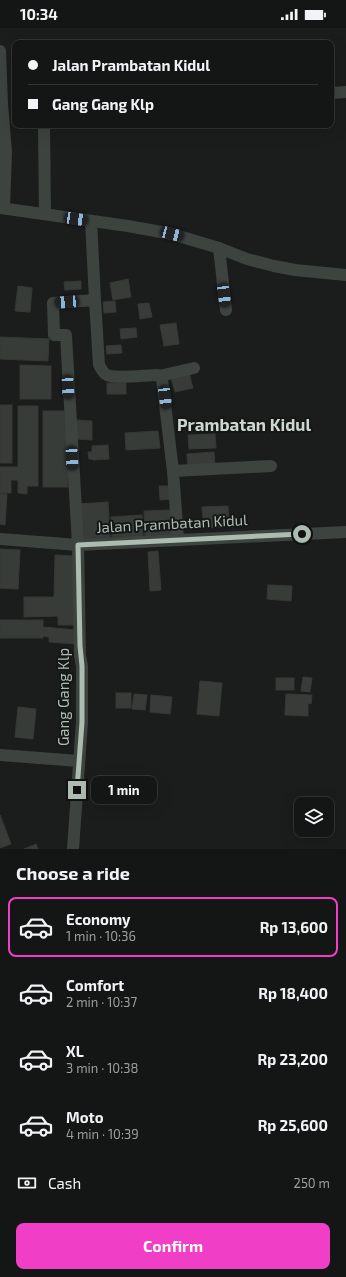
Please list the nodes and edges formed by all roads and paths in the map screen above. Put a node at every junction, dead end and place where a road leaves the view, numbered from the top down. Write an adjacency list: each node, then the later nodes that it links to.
1 (0, 51): 5 (street)
2 (346, 92): 3 (street)
3 (334, 93)
4 (44, 128): 6 (street)
5 (2, 208): 6 (street)
6 (45, 214): 7 (street)
7 (91, 221): 8 (street); 10 (street)
8 (218, 248): 9 (street); 11 (street)
9 (346, 275)
10 (95, 300): 13 (street); 19 (street, Gang Gang Klp)
11 (226, 310)
12 (194, 368): 13 (street)
13 (159, 376): 15 (street)
14 (271, 466): 15 (street)
15 (173, 471): 18 (street)
16 (346, 532): 18 (street, Jalan Prambatan Kidul)
17 (0, 539): 19 (street, Jalan Prambatan Kidul)
18 (178, 539): 19 (street, Jalan Prambatan Kidul)
19 (78, 545): 21 (street, Gang Gang Klp)
20 (0, 755): 21 (street)
21 (80, 761): 22 (street, Gang Gang Klp)
22 (73, 849)

